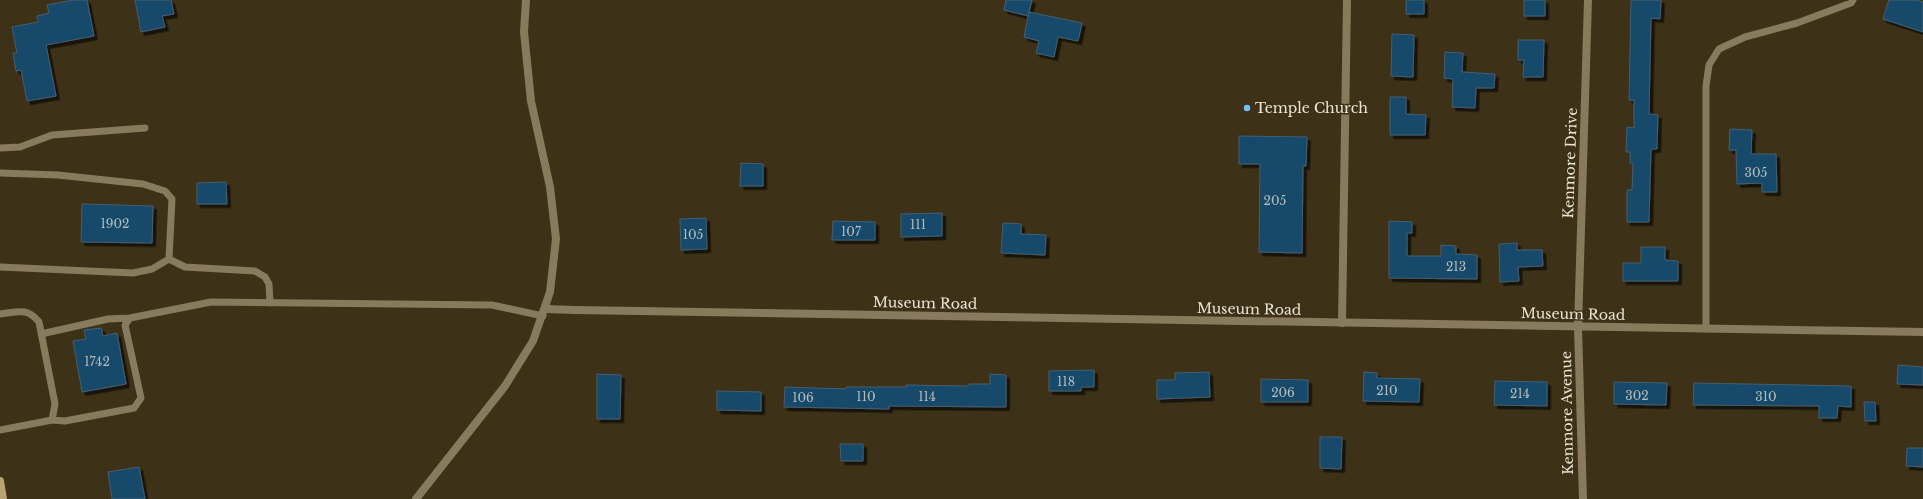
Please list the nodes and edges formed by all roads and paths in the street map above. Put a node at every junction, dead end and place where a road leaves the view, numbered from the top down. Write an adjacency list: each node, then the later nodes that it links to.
1 (526, 0): 11 (street)
2 (1347, 0): 14 (street)
3 (1588, 0): 15 (street, Kenmore Drive)
4 (1853, 0): 16 (lane)
5 (145, 128): 6 (lane)
6 (0, 148)
7 (0, 172): 8 (lane)
8 (169, 259): 9 (lane); 10 (lane)
9 (0, 267)
10 (270, 303): 11 (lane); 13 (lane)
11 (544, 313): 14 (street, Museum Road); 23 (street)
12 (0, 314): 18 (lane)
13 (130, 318): 18 (lane); 19 (lane)
14 (1342, 323): 15 (street, Museum Road)
15 (1578, 327): 16 (street, Museum Road); 24 (street, Kenmore Avenue)
16 (1706, 329): 17 (street, Museum Road)
17 (1923, 332)
18 (41, 334): 19 (lane)
19 (52, 420): 20 (lane)
20 (0, 430)
21 (0, 481): 22 (main road)
22 (3, 499)
23 (416, 499)
24 (1583, 499)

